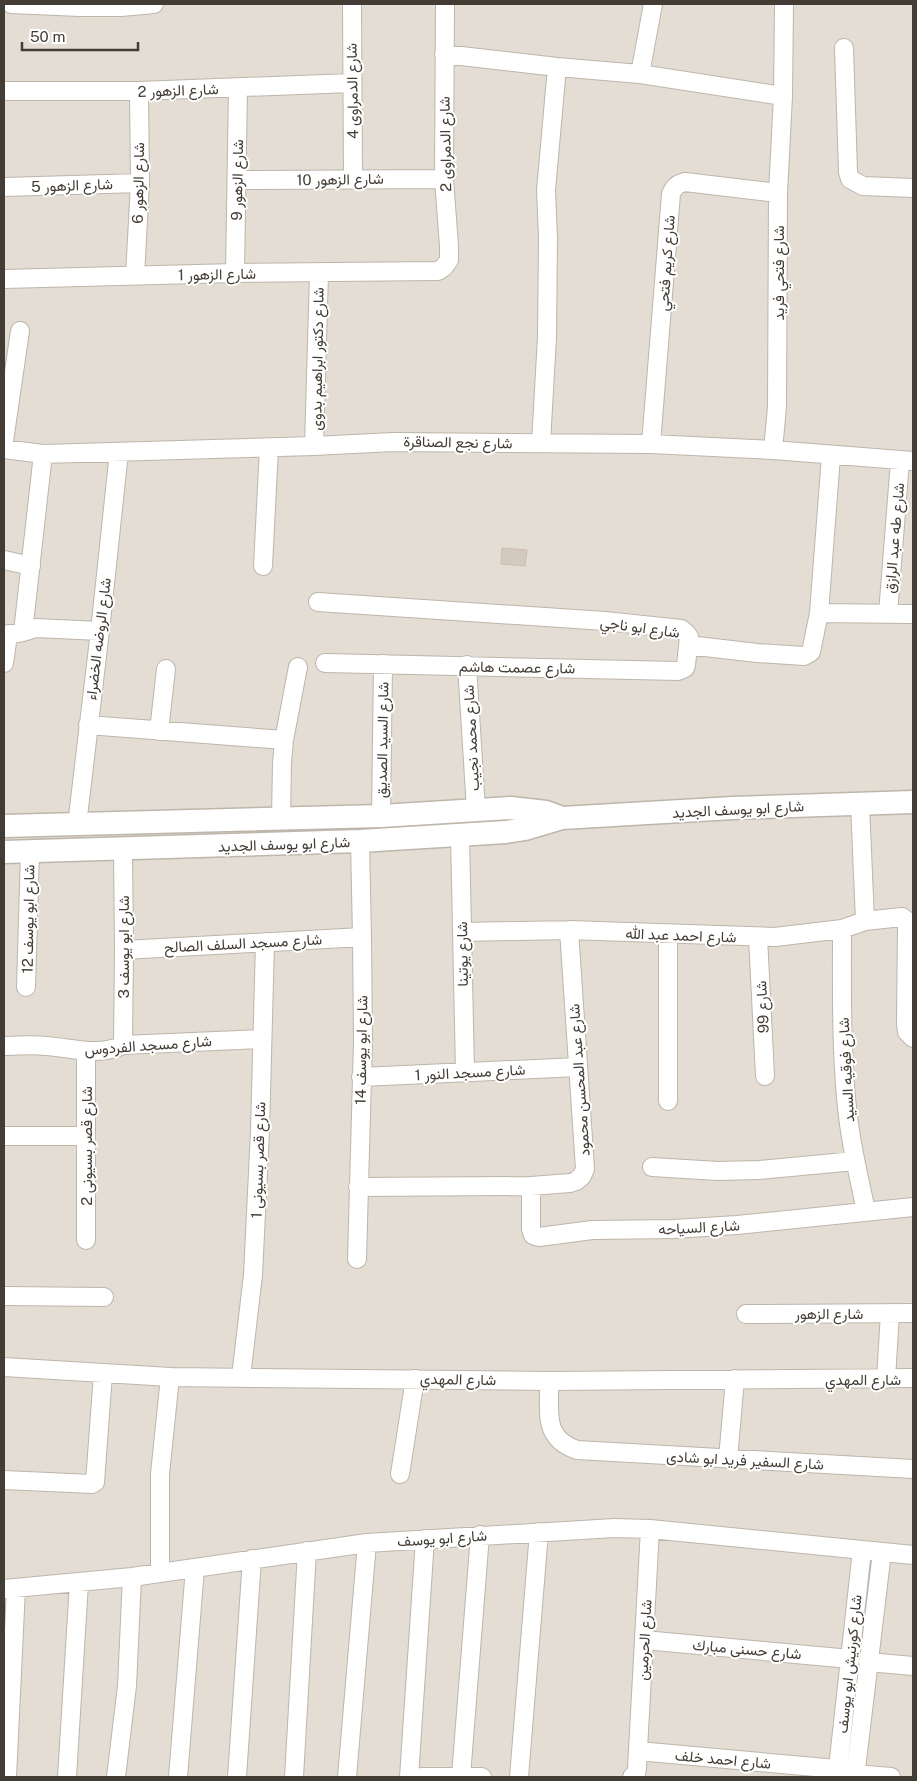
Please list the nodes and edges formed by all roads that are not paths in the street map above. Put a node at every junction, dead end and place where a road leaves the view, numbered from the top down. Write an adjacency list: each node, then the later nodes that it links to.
1 (11, 4): 2 (street)
2 (154, 4)
3 (352, 4): 11 (street, شارع الدمراوى 4)
4 (445, 4): 8 (street, شارع الدمراوى 2)
5 (653, 4): 10 (street)
6 (784, 4): 15 (street, شارع فتحي فريد)
7 (844, 48): 21 (street)
8 (444, 54): 9 (street); 16 (street, شارع الدمراوى 2)
9 (556, 67): 10 (street); 30 (street)
10 (640, 74): 15 (street)
11 (351, 83): 12 (street, شارع الزهور 2); 17 (street, شارع الدمراوى 4)
12 (238, 88): 14 (street, شارع الزهور 2); 18 (street, شارع الزهور 9)
13 (4, 91): 14 (street, شارع الزهور 2)
14 (139, 91): 19 (street, شارع الزهور 6)
15 (783, 96): 22 (street, شارع فتحي فريد)
16 (444, 178): 17 (street, شارع الزهور 10); 23 (street, شارع الدمراوى 2)
17 (353, 179): 18 (street, شارع الزهور 10)
18 (237, 180): 24 (street, شارع الزهور 9)
19 (140, 183): 20 (street, شارع الزهور 5); 26 (street, شارع الزهور 6)
20 (4, 187)
21 (913, 188)
22 (778, 193): 31 (street, شارع كريم فتحي); 35 (street, شارع فتحي فريد)
23 (430, 272): 25 (street, شارع الزهور 1)
24 (235, 273): 25 (street, شارع الزهور 1); 26 (street, شارع الزهور 1)
25 (319, 273): 32 (street, شارع دكتور ابراهيم بدوى)
26 (135, 276): 27 (street, شارع الزهور 1)
27 (4, 279)
28 (20, 331): 29 (street)
29 (4, 441)
30 (541, 443): 31 (street, شارع نجع الصناقرة); 32 (street, شارع نجع الصناقرة)
31 (651, 444): 35 (street, شارع نجع الصناقرة)
32 (314, 446): 34 (street, شارع نجع الصناقرة)
33 (4, 448): 37 (street, شارع نجع الصناقرة)
34 (270, 448): 36 (street, شارع نجع الصناقرة); 42 (street)
35 (773, 450): 38 (street, شارع نجع الصناقرة)
36 (119, 452): 37 (street, شارع نجع الصناقرة); 47 (street, شارع الروضه الخضراء)
37 (43, 454): 41 (street)
38 (831, 456): 39 (street, شارع نجع الصناقرة); 44 (street, شارع ابو ناجي)
39 (906, 461): 45 (street, شارع طه عبد الرازق)
40 (4, 560): 41 (street)
41 (31, 566): 48 (street)
42 (263, 566)
43 (318, 602): 49 (street, شارع ابو ناجي)
44 (819, 613): 45 (street); 49 (street, شارع ابو ناجي)
45 (888, 614): 46 (street)
46 (913, 614)
47 (100, 631): 48 (street); 56 (street, شارع الروضه الخضراء)
48 (12, 634): 50 (street)
49 (688, 645): 53 (street, شارع عصمت هاشم)
50 (4, 663)
51 (325, 663): 52 (street, شارع عصمت هاشم)
52 (383, 664): 53 (street, شارع عصمت هاشم); 62 (street, شارع السيد الصديق)
53 (467, 666): 61 (street, شارع محمد نجيب)
54 (298, 667): 58 (street)
55 (166, 669): 57 (street)
56 (88, 725): 57 (street); 65 (street, شارع الروضه الخضراء)
57 (159, 731): 58 (street)
58 (284, 740): 63 (street)
59 (913, 802): 60 (street, شارع ابو يوسف الجديد)
60 (860, 804): 64 (street, شارع ابو يوسف الجديد); 73 (street)
61 (485, 810): 62 (street, شارع ابو يوسف الجديد); 64 (street, شارع ابو يوسف الجديد); 67 (street)
62 (381, 816): 63 (street, شارع ابو يوسف الجديد)
63 (281, 818): 65 (street, شارع ابو يوسف الجديد)
64 (562, 818): 67 (street, شارع ابو يوسف الجديد)
65 (77, 825): 66 (street, شارع ابو يوسف الجديد)
66 (4, 826)
67 (493, 833): 68 (street, شارع ابو يوسف الجديد)
68 (460, 835): 69 (street, شارع ابو يوسف الجديد); 76 (street, شارع يوتينا)
69 (360, 841): 70 (street, شارع ابو يوسف الجديد); 78 (street, شارع ابو يوسف 14)
70 (123, 849): 72 (street, شارع ابو يوسف الجديد); 81 (street, شارع ابو يوسف 3)
71 (4, 852): 72 (street, شارع ابو يوسف الجديد)
72 (30, 852): 82 (street, شارع ابو يوسف 12)
73 (865, 921): 74 (street, شارع احمد عبد الله); 83 (street, شارع احمد عبد الله)
74 (842, 929): 79 (street, شارع احمد عبد الله); 95 (street, شارع فوقيه السيد)
75 (570, 930): 76 (street, شارع احمد عبد الله); 77 (street, شارع احمد عبد الله); 88 (street, شارع عبد المحسن محمود)
76 (462, 932): 89 (street, شارع يوتينا)
77 (668, 934): 79 (street, شارع احمد عبد الله); 92 (street)
78 (362, 937): 80 (street, شارع مسجد السلف الصالح); 91 (street, شارع ابو يوسف 14)
79 (758, 937): 90 (street, شارع 99)
80 (265, 942): 81 (street, شارع مسجد السلف الصالح); 84 (street, شارع قصر بسيونى 1)
81 (124, 950): 85 (street, شارع ابو يوسف 3)
82 (26, 987)
83 (913, 1038)
84 (262, 1039): 85 (street, شارع مسجد الفردوس); 111 (street, شارع قصر بسيونى 1)
85 (123, 1045): 87 (street, شارع مسجد الفردوس)
86 (4, 1046): 87 (street, شارع مسجد الفردوس)
87 (86, 1052): 94 (street, شارع قصر بسيونى 2)
88 (578, 1067): 89 (street, شارع مسجد النور 1); 97 (street, شارع عبد المحسن محمود)
89 (465, 1072): 91 (street, شارع مسجد النور 1)
90 (765, 1076)
91 (361, 1077): 98 (street, شارع ابو يوسف 14)
92 (668, 1101)
93 (4, 1136): 94 (street)
94 (86, 1136): 101 (street, شارع قصر بسيونى 2)
95 (855, 1161): 96 (street); 100 (street, شارع فوقيه السيد)
96 (652, 1167)
97 (531, 1186): 98 (street); 100 (street, شارع السياحه)
98 (358, 1187): 102 (street, شارع ابو يوسف 14)
99 (913, 1207): 100 (street, شارع السياحه)
100 (866, 1211)
101 (86, 1240)
102 (356, 1259)
103 (4, 1296): 104 (street)
104 (104, 1298)
105 (913, 1312): 106 (street, شارع الزهور)
106 (890, 1313): 107 (street, شارع الزهور); 115 (street)
107 (746, 1314)
108 (4, 1367): 109 (street, شارع المهدي)
109 (103, 1374): 110 (street, شارع المهدي); 120 (street)
110 (170, 1377): 111 (street, شارع المهدي); 132 (street)
111 (242, 1377): 113 (street, شارع المهدي)
112 (913, 1378): 115 (street, شارع المهدي)
113 (415, 1379): 116 (street, شارع المهدي); 119 (street)
114 (735, 1379): 115 (street, شارع المهدي); 116 (street, شارع المهدي); 117 (street)
115 (886, 1379)
116 (548, 1381): 117 (street, شارع السفير فريد ابو شادى)
117 (728, 1459): 118 (street, شارع السفير فريد ابو شادى)
118 (913, 1469)
119 (400, 1474)
120 (4, 1480)
121 (650, 1529): 122 (street, شارع ابو يوسف); 126 (street, شارع ابو يوسف); 136 (street, شارع الحرمين)
122 (539, 1532): 123 (street, شارع ابو يوسف); 154 (street)
123 (480, 1535): 124 (street, شارع ابو يوسف); 142 (street)
124 (425, 1539): 125 (street, شارع ابو يوسف); 151 (street)
125 (367, 1542): 127 (street, شارع ابو يوسف); 150 (street)
126 (862, 1550): 128 (street, شارع ابو يوسف); 137 (street, شارع كورنيش ابو يوسف)
127 (307, 1551): 130 (street, شارع ابو يوسف); 149 (street)
128 (882, 1552): 129 (street, شارع ابو يوسف); 138 (street, شارع كورنيش ابو يوسف)
129 (913, 1555)
130 (252, 1559): 131 (street, شارع ابو يوسف); 148 (street)
131 (195, 1568): 132 (street, شارع ابو يوسف); 147 (street)
132 (160, 1573): 133 (street, شارع ابو يوسف)
133 (132, 1578): 134 (street, شارع ابو يوسف); 146 (street)
134 (79, 1583): 135 (street, شارع ابو يوسف); 145 (street)
135 (10, 1588): 144 (street)
136 (644, 1640): 137 (street, شارع حسنى مبارك); 140 (street, شارع الحرمين)
137 (850, 1659): 141 (street, شارع كورنيش ابو يوسف)
138 (868, 1662): 139 (street); 143 (street, شارع كورنيش ابو يوسف)
139 (913, 1666)
140 (638, 1751): 141 (street, شارع احمد خلف); 155 (street, شارع الحرمين)
141 (837, 1773)
142 (461, 1776): 152 (street); 153 (street)
143 (855, 1776): 156 (street)
144 (7, 1777)
145 (67, 1777)
146 (116, 1777)
147 (178, 1777)
148 (237, 1777)
149 (294, 1777)
150 (347, 1777)
151 (409, 1777)
152 (421, 1777)
153 (482, 1777)
154 (519, 1777)
155 (632, 1777)
156 (891, 1777)

